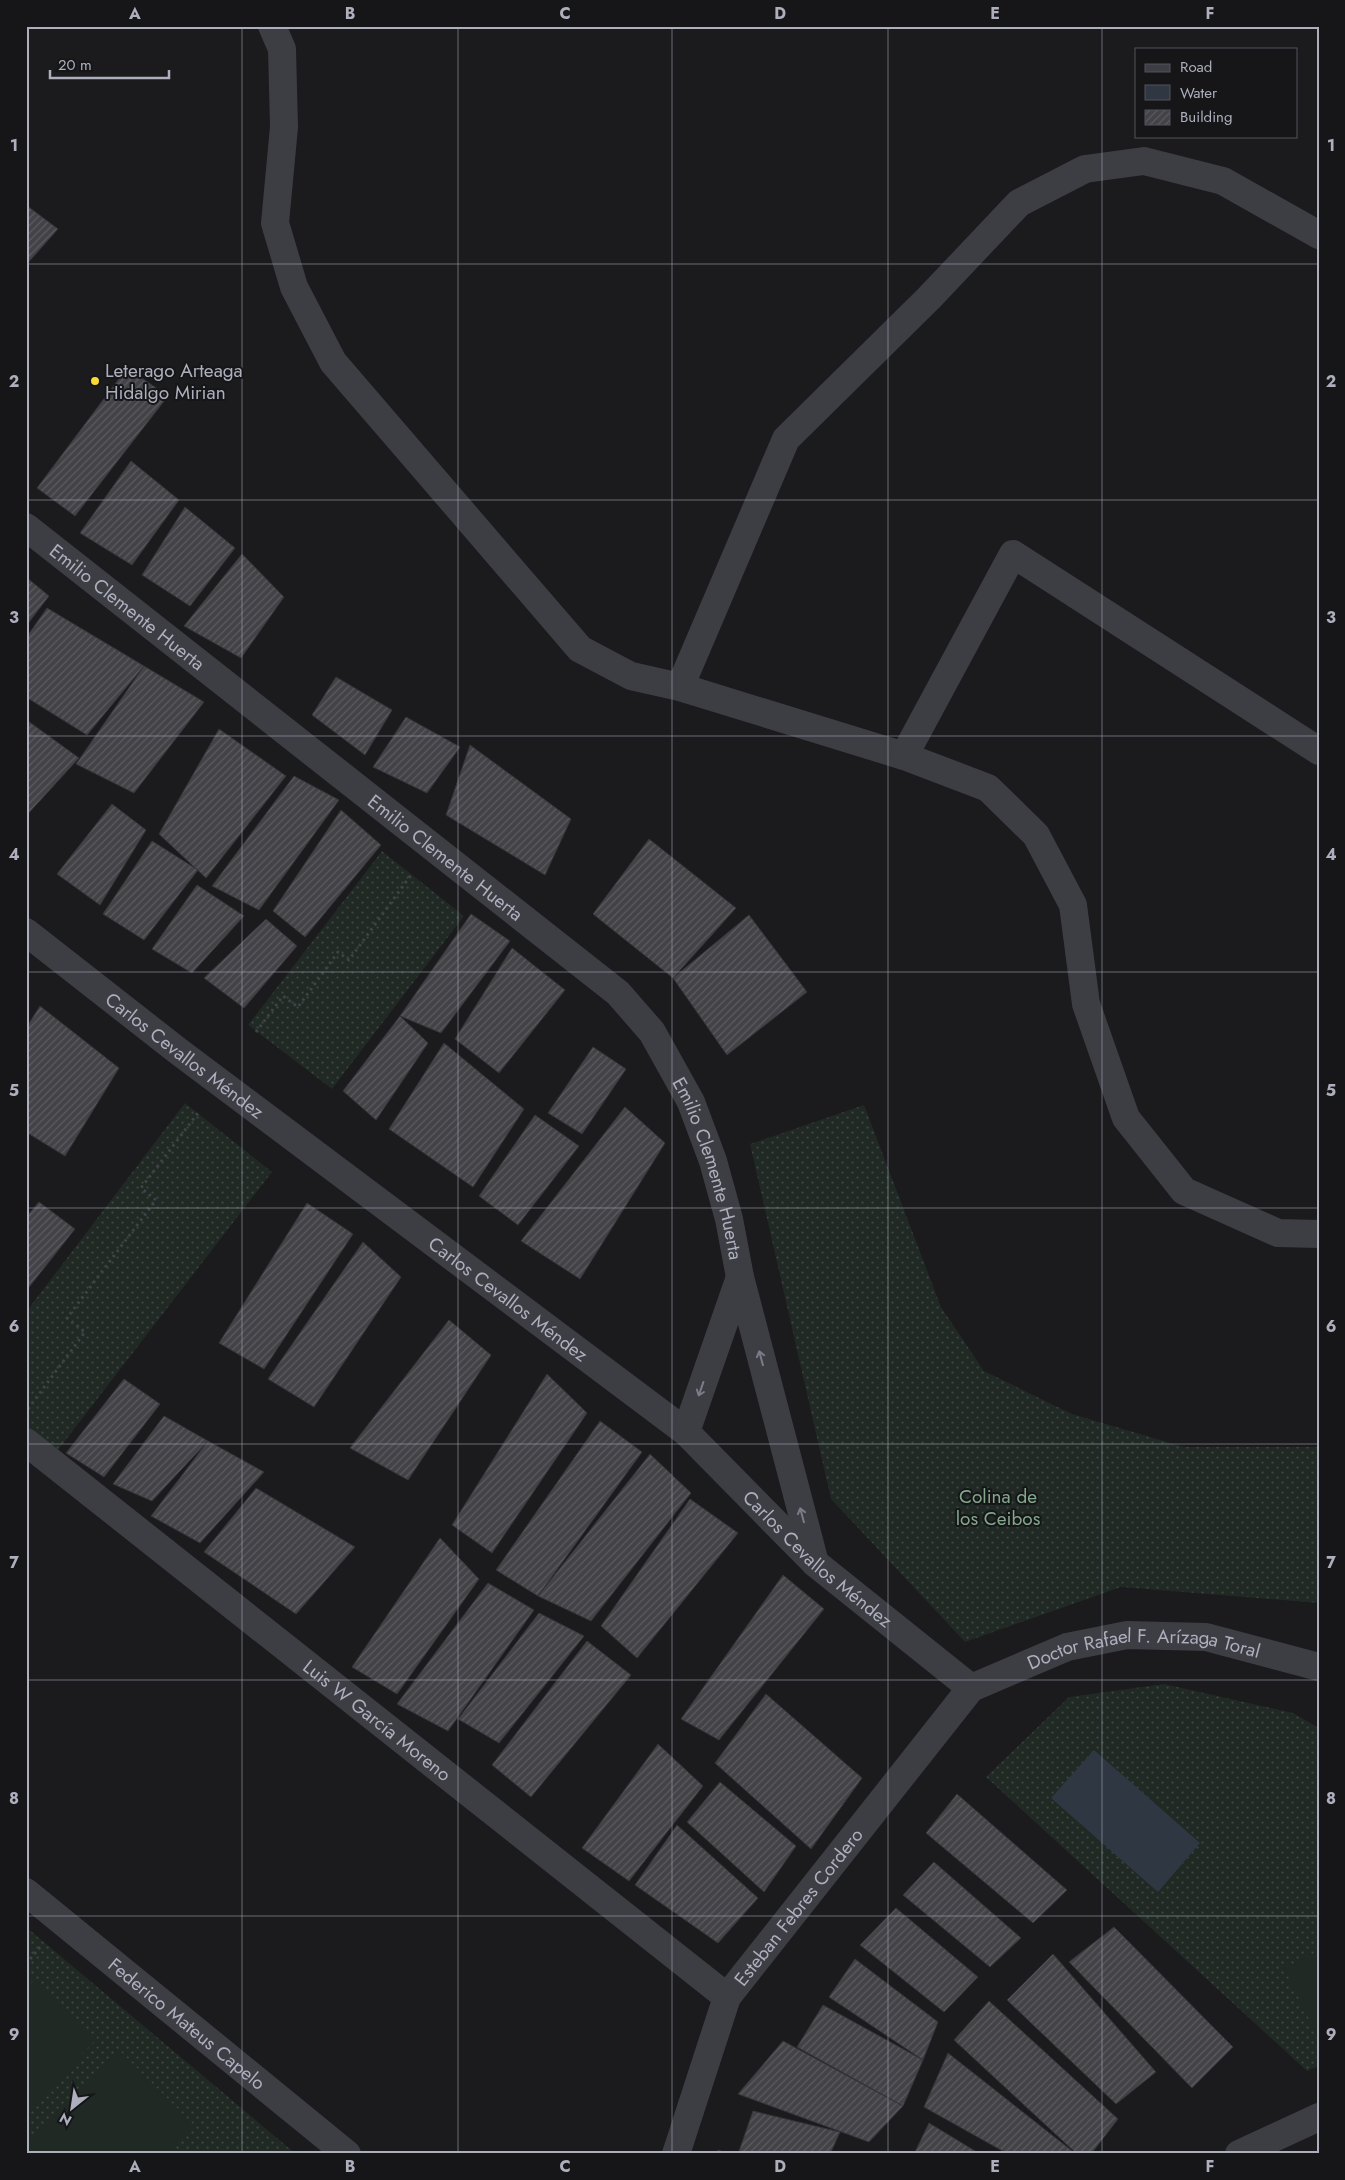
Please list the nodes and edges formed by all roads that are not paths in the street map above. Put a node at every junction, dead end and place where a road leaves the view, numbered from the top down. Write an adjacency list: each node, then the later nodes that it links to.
1 (272, 26): 4 (street)
2 (1319, 235): 4 (street)
3 (26, 528): 9 (street, Emilio Clemente Huerta)
4 (680, 687): 6 (street)
5 (1319, 751): 6 (street)
6 (904, 756): 8 (street)
7 (26, 932): 10 (street, Carlos Cevallos Méndez)
8 (1319, 1234)
9 (740, 1277): 10 (street, Emilio Clemente Huerta, one-way to 10); 12 (street, Emilio Clemente Huerta, one-way to 9)
10 (686, 1432): 12 (street, Carlos Cevallos Méndez)
11 (26, 1442): 16 (street, Luis W García Moreno)
12 (814, 1563): 14 (street, Carlos Cevallos Méndez)
13 (1319, 1667): 14 (street, Doctor Rafael F. Arízaga Toral)
14 (971, 1688): 16 (street, Esteban Febres Cordero)
15 (26, 1892): 18 (street, Federico Mateus Capelo)
16 (727, 1997): 19 (street, Esteban Febres Cordero)
17 (1319, 2117): 20 (street)
18 (347, 2154)
19 (676, 2154)
20 (1239, 2154)

